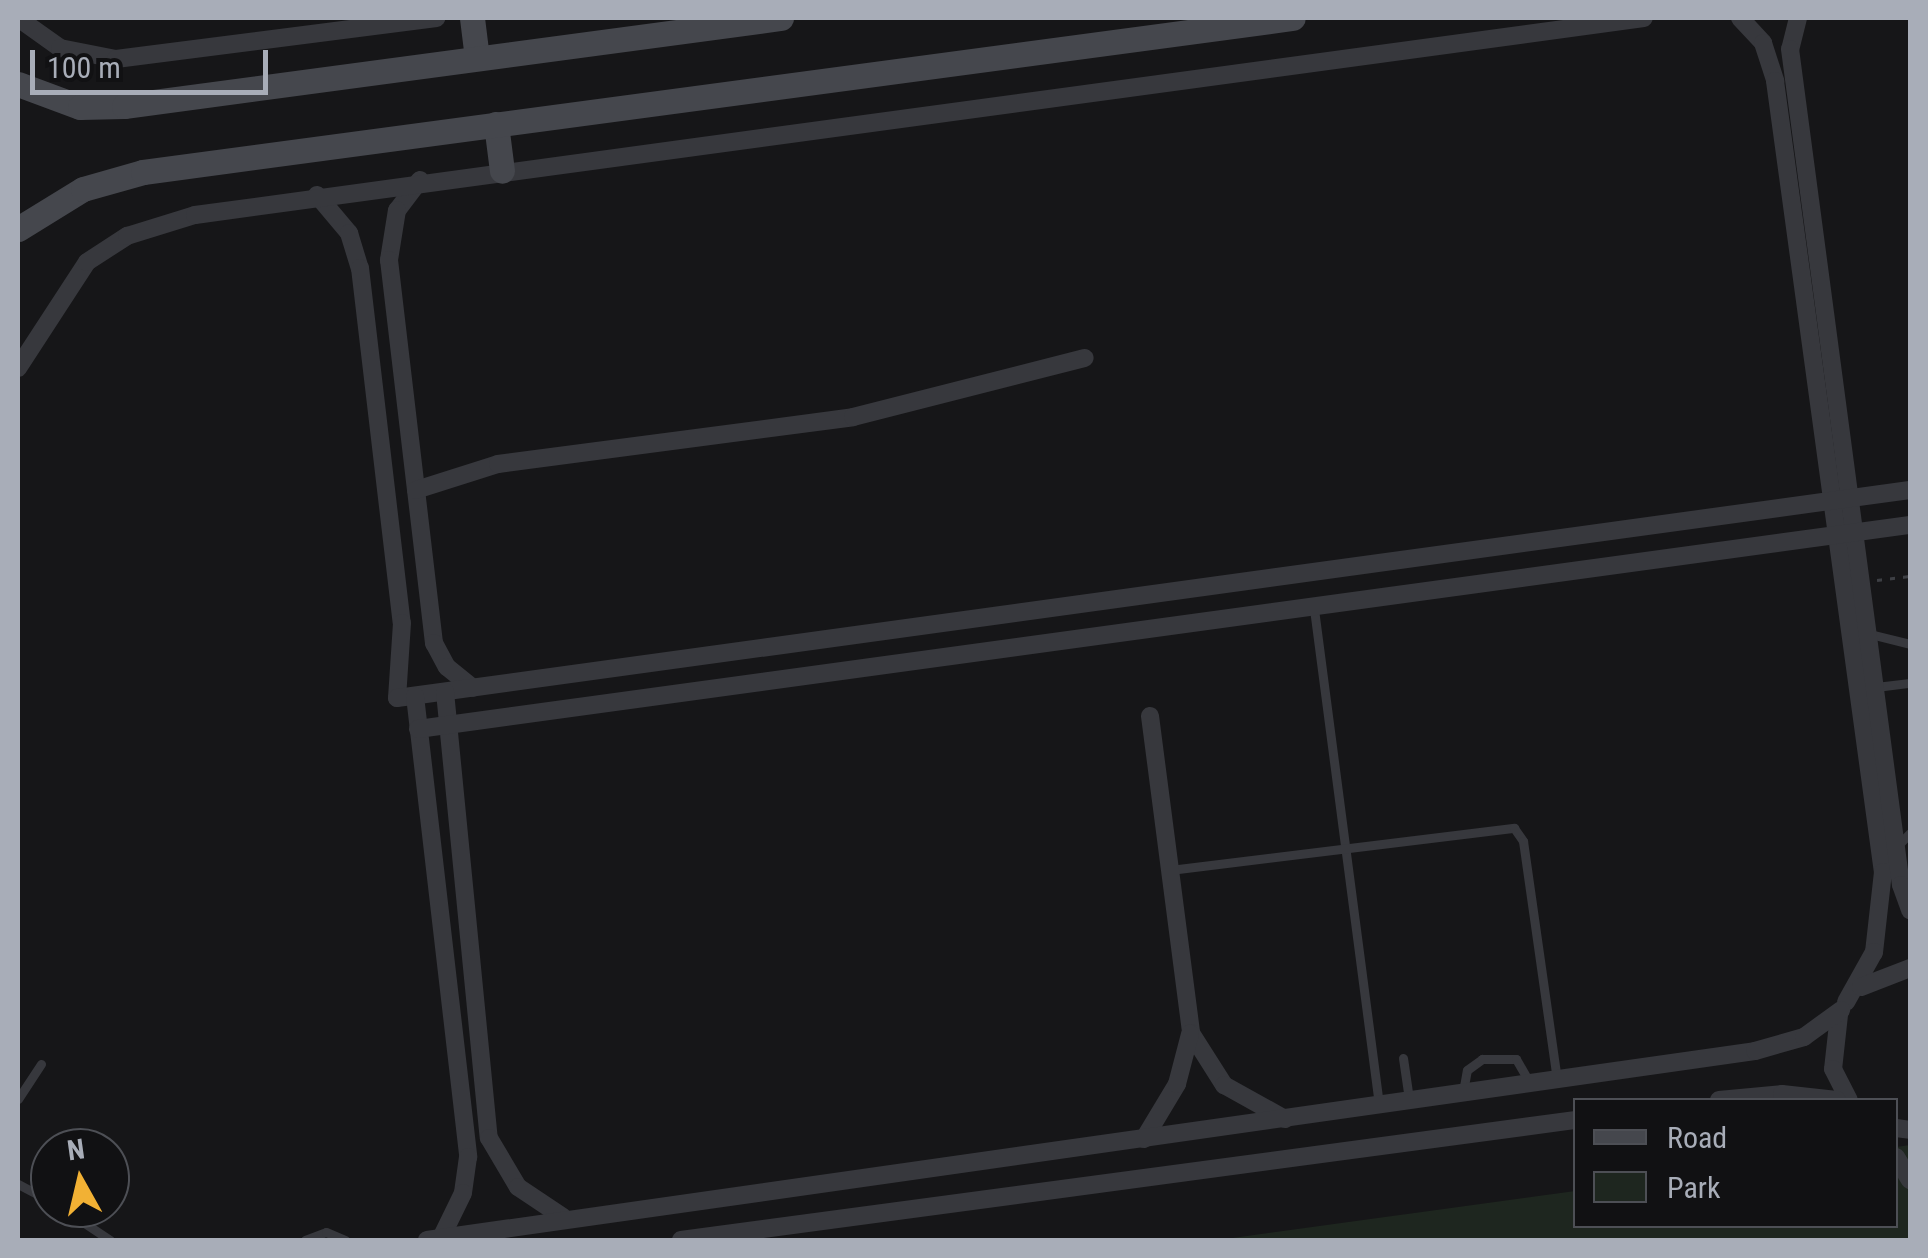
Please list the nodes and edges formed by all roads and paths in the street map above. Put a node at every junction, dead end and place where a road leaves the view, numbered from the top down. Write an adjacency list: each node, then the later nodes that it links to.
1 (18, 18): 2 (street)
2 (426, 18)
3 (472, 18): 9 (main road)
4 (781, 18): 9 (main road)
5 (1293, 18): 11 (main road)
6 (1644, 18): 12 (street)
7 (1740, 18): 21 (street)
8 (1798, 18): 20 (street)
9 (477, 58): 10 (main road)
10 (18, 84)
11 (496, 124): 12 (main road); 15 (main road)
12 (502, 170): 13 (street)
13 (420, 180): 14 (street); 18 (street)
14 (317, 195): 17 (street); 34 (street)
15 (18, 228)
16 (1085, 358): 18 (street)
17 (18, 368)
18 (416, 490): 32 (street)
19 (1910, 490): 20 (street)
20 (1852, 498): 21 (street); 23 (street)
21 (1832, 501): 24 (street); 32 (street)
22 (1910, 525): 23 (street)
23 (1857, 532): 24 (street); 26 (street)
24 (1837, 535): 27 (street); 45 (street)
25 (1910, 576): 26 (path)
26 (1863, 582): 28 (street)
27 (1314, 609): 36 (street); 40 (lane)
28 (1870, 634): 29 (lane); 31 (street)
29 (1910, 644)
30 (1910, 683): 31 (lane)
31 (1876, 687): 39 (street)
32 (474, 688): 33 (street)
33 (445, 692): 34 (street); 36 (street)
34 (406, 697): 37 (street)
35 (1150, 716): 41 (street)
36 (449, 725): 37 (street); 61 (street)
37 (418, 730): 62 (street)
38 (1910, 832): 39 (lane)
39 (1896, 847): 42 (street)
40 (1346, 848): 41 (lane); 49 (lane); 57 (lane)
41 (1170, 870): 46 (street)
42 (1906, 887): 43 (street)
43 (1910, 910)
44 (1910, 968): 45 (street)
45 (1843, 1006): 49 (street); 55 (street)
46 (1190, 1033): 58 (street); 60 (street)
47 (1403, 1058): 56 (lane)
48 (42, 1064): 52 (lane)
49 (1557, 1082): 50 (street)
50 (1531, 1085): 51 (street); 51 (lane)
51 (1462, 1094): 56 (street)
52 (18, 1098)
53 (1740, 1098): 54 (street)
54 (1819, 1098)
55 (1848, 1098)
56 (1409, 1102): 57 (street)
57 (1379, 1106): 58 (street)
58 (1285, 1119): 60 (street)
59 (1573, 1120): 65 (street)
60 (1144, 1138): 61 (street)
61 (563, 1218): 62 (street)
62 (434, 1238)
63 (306, 1240): 64 (lane)
64 (345, 1240)
65 (682, 1240)

